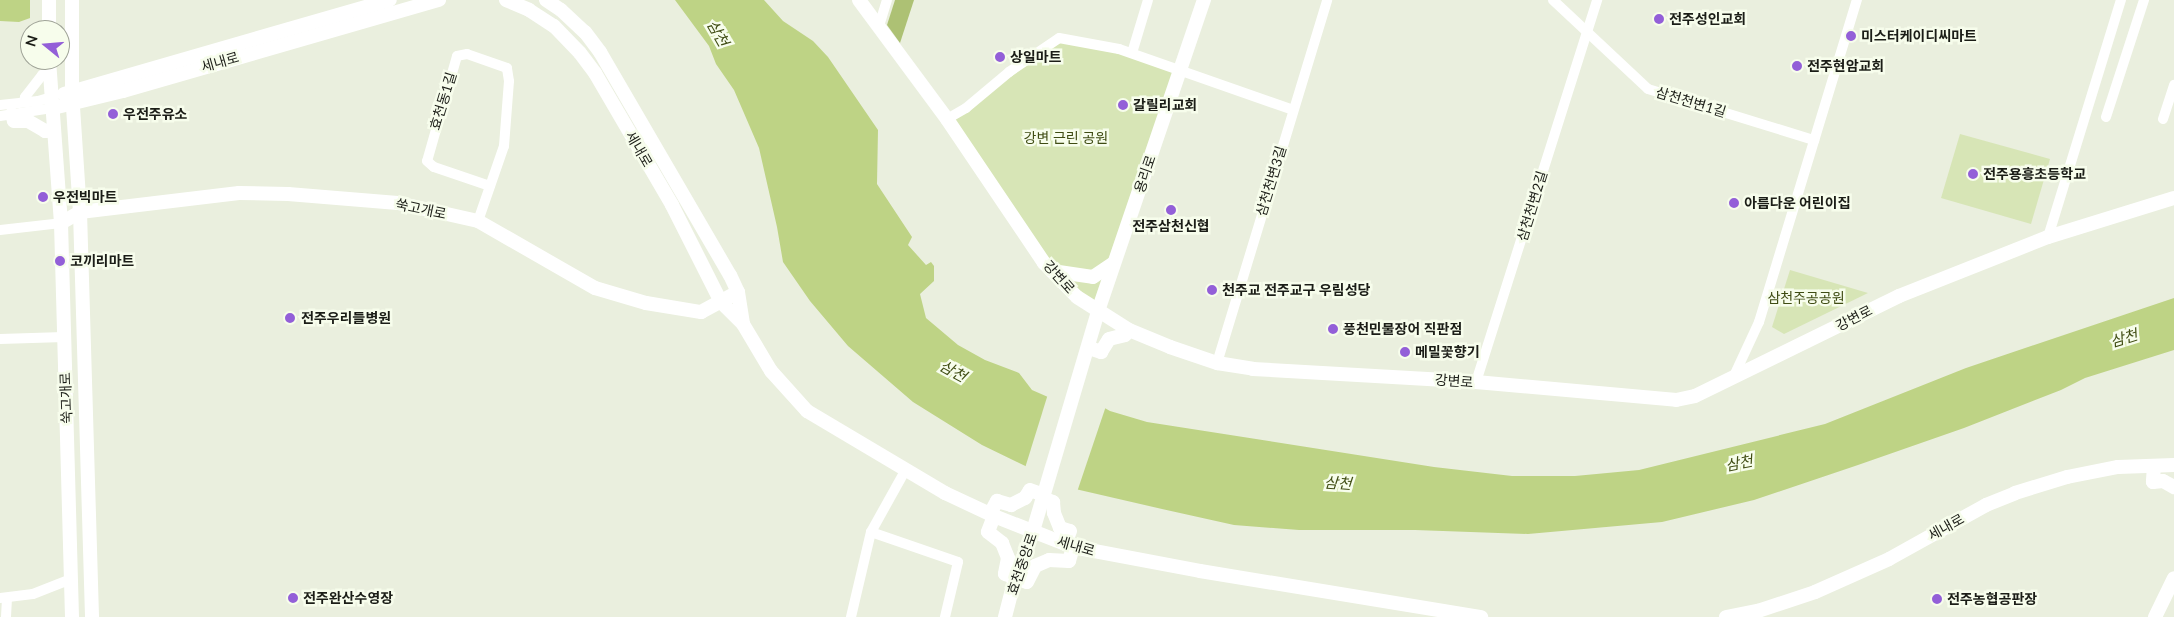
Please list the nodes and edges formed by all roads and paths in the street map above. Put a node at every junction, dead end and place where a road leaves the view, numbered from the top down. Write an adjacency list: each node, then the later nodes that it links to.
1 (48, 0): 17 (street)
2 (390, 0): 25 (street, 세내로)
3 (439, 0): 25 (street, 세내로)
4 (506, 0): 46 (street, 세내로)
5 (546, 0): 45 (street, 세내로)
6 (859, 0): 18 (street, 강변로)
7 (887, 0): 18 (street)
8 (1148, 0): 20 (street)
9 (1204, 0): 23 (street, 용리로)
10 (1327, 0): 29 (street, 삼천천변3길)
11 (1552, 0): 19 (street)
12 (1596, 0): 19 (street, 삼천천변2길)
13 (1856, 0): 35 (street)
14 (2122, 0): 42 (street)
15 (2144, 0): 31 (street)
16 (69, 1): 25 (street, 쑥고개로)
17 (49, 20)
18 (879, 26): 32 (street, 강변로)
19 (1587, 30): 35 (street, 삼천천변1길); 55 (street, 삼천천변2길)
20 (1132, 53): 23 (street); 32 (street)
21 (46, 70): 26 (street)
22 (49, 70): 27 (street, 쑥고개로)
23 (1180, 70): 29 (street); 43 (street, 용리로)
24 (2174, 85): 33 (street)
25 (72, 97): 27 (street, 세내로); 38 (street, 쑥고개로)
26 (24, 102): 27 (street, 세내로); 28 (street, 세내로)
27 (52, 102): 30 (street, 세내로); 34 (street, 쑥고개로)
28 (0, 105)
29 (1293, 110): 53 (street, 삼천천변3길)
30 (6, 115): 34 (street)
31 (2106, 117)
32 (947, 119): 44 (street, 강변로)
33 (2163, 119)
34 (54, 130): 40 (street, 쑥고개로)
35 (1814, 140): 54 (street)
36 (490, 186): 36 (street, 효천동1길); 39 (street, 효천동1길)
37 (2174, 198): 42 (street, 강변로)
38 (80, 212): 39 (street, 쑥고개로); 40 (street); 71 (street, 쑥고개로)
39 (478, 222): 46 (street, 쑥고개로)
40 (61, 223): 41 (street); 50 (street, 쑥고개로)
41 (0, 230)
42 (2048, 237): 54 (street, 강변로)
43 (1114, 263): 44 (street); 47 (street, 용리로)
44 (1052, 271): 47 (street, 강변로)
45 (738, 292): 46 (street, 쑥고개로); 48 (street, 세내로)
46 (721, 302): 48 (street, 세내로)
47 (1097, 314): 49 (street, 강변로); 52 (street, 용리로)
48 (744, 324): 58 (street, 세내로)
49 (1127, 332): 52 (street); 53 (street, 강변로)
50 (64, 337): 51 (street); 67 (street, 쑥고개로)
51 (0, 339)
52 (1089, 348): 60 (street, 효천중앙로)
53 (1217, 362): 55 (street, 강변로)
54 (1732, 379): 55 (street, 강변로)
55 (1476, 382)
56 (2174, 465): 57 (street, 세내로)
57 (2154, 466): 59 (street); 76 (street, 세내로)
58 (906, 469): 61 (street, 세내로); 63 (street)
59 (2174, 487)
60 (1042, 502): 61 (street); 62 (street, 효천중앙로); 64 (street)
61 (992, 515): 62 (street, 세내로); 65 (street)
62 (1033, 531): 64 (street, 세내로); 65 (street, 효천중앙로)
63 (871, 532): 72 (street); 73 (street)
64 (1069, 545): 65 (street); 75 (street, 세내로)
65 (1015, 578): 74 (street, 효천중앙로)
66 (2174, 578): 77 (street)
67 (71, 579): 68 (street); 70 (street, 쑥고개로)
68 (4, 598): 69 (street)
69 (6, 617)
70 (72, 617)
71 (92, 617)
72 (851, 617)
73 (945, 617)
74 (1005, 617)
75 (1481, 617)
76 (1726, 617)
77 (2155, 617)

